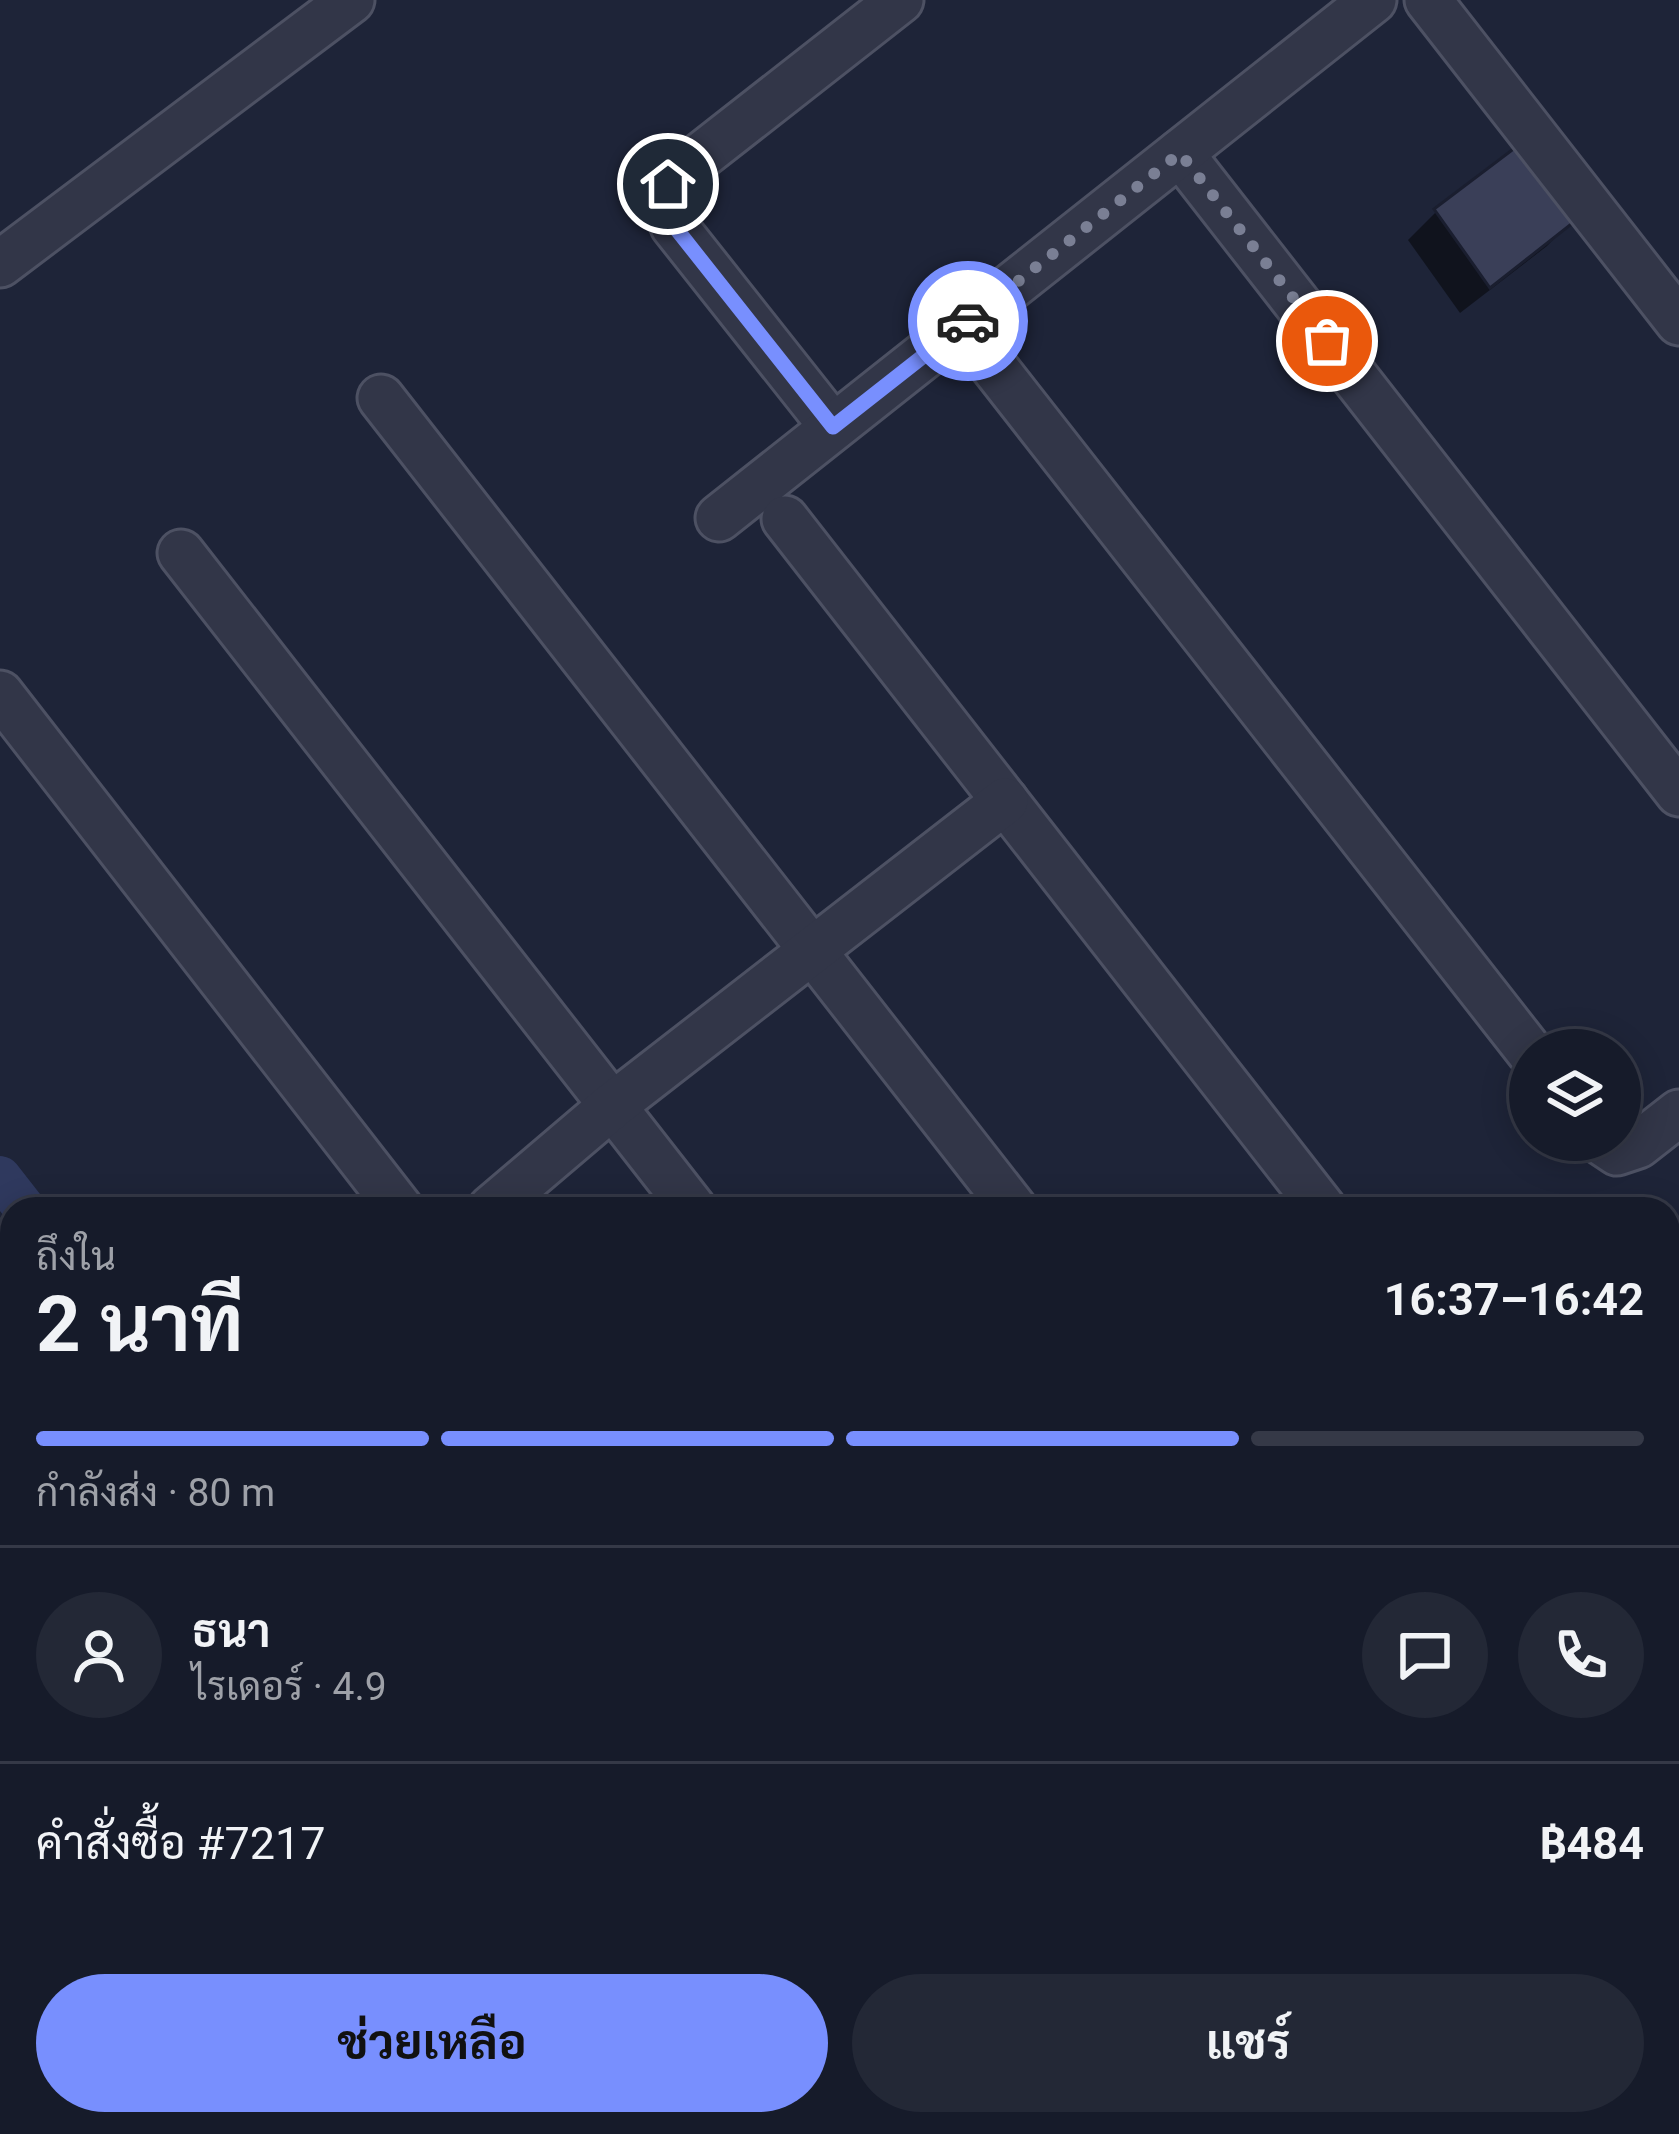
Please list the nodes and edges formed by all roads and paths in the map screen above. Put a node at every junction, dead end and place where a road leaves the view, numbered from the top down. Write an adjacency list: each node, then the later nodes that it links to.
1 (350, 0): 6 (street)
2 (900, 0): 10 (street)
3 (1373, 0): 5 (street)
4 (1428, 0): 7 (street)
5 (1180, 153): 8 (street); 15 (street)
6 (0, 264)
7 (1679, 322)
8 (962, 326): 10 (street); 18 (street)
9 (380, 398): 17 (street)
10 (833, 427): 11 (street)
11 (719, 518)
12 (785, 519): 16 (street)
13 (181, 553): 19 (street)
14 (0, 694): 22 (street)
15 (1679, 793)
16 (1005, 801): 17 (street); 26 (street)
17 (814, 953): 19 (street); 25 (street)
18 (1512, 1029)
19 (612, 1106): 23 (street); 24 (street)
20 (1679, 1113): 21 (street)
21 (1641, 1143)
22 (391, 1197)
23 (505, 1197)
24 (684, 1197)
25 (1005, 1197)
26 (1314, 1197)

